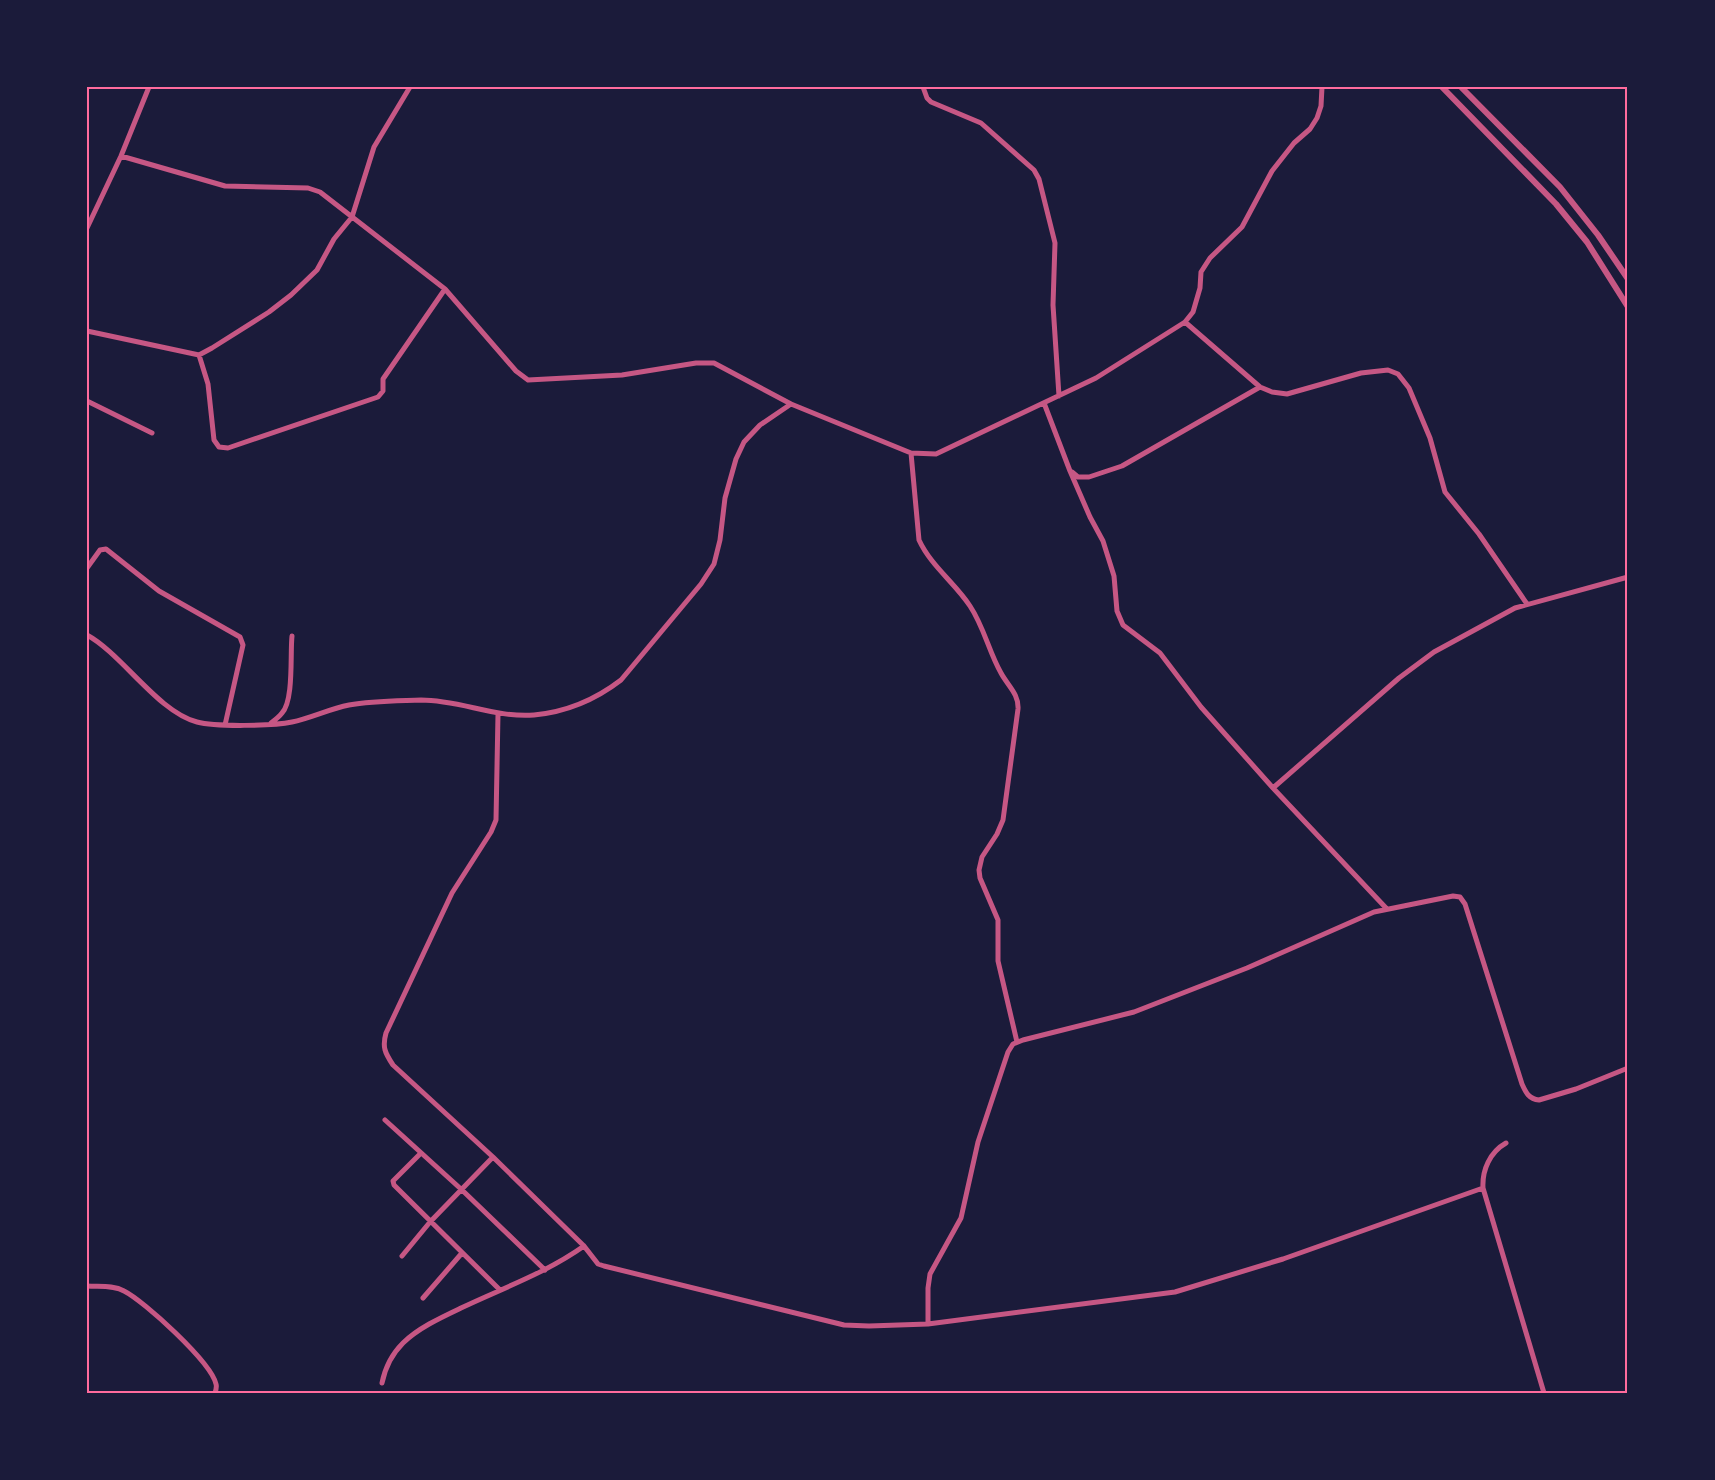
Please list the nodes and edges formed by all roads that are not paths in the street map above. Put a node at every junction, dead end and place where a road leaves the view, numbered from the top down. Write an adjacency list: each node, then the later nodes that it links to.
1 (149, 87): 7 (street)
2 (410, 87): 8 (street)
3 (923, 87): 17 (street)
4 (1322, 87): 13 (street)
5 (1442, 87): 12 (street)
6 (1461, 87): 10 (street)
7 (121, 156): 8 (street); 9 (street)
8 (352, 217): 11 (street); 15 (street)
9 (87, 228)
10 (1628, 279)
11 (445, 289): 15 (street); 20 (street)
12 (1628, 307)
13 (1185, 322): 16 (street); 17 (street)
14 (87, 331): 15 (street)
15 (199, 355)
16 (1260, 387): 23 (street); 26 (street)
17 (1059, 396): 19 (street)
18 (87, 401): 21 (street)
19 (1044, 403): 22 (street); 23 (street)
20 (791, 404): 22 (street); 29 (street)
21 (152, 433)
22 (911, 453): 34 (street)
23 (1070, 471): 32 (street)
24 (87, 567): 31 (street)
25 (1628, 577): 26 (street)
26 (1527, 604): 32 (street)
27 (87, 634): 31 (street)
28 (292, 636): 30 (street)
29 (498, 714): 30 (street); 39 (street)
30 (270, 724): 31 (street)
31 (225, 725)
32 (1273, 788): 33 (street)
33 (1386, 908): 34 (street); 35 (street)
34 (1017, 1042): 50 (street)
35 (1628, 1068)
36 (385, 1120): 38 (street)
37 (1506, 1143): 40 (street)
38 (421, 1153): 41 (street); 42 (street)
39 (493, 1156): 41 (street); 43 (street)
40 (1483, 1188): 50 (street); 53 (street)
41 (462, 1190): 42 (street); 46 (street)
42 (430, 1222): 44 (street); 45 (street)
43 (584, 1246): 46 (street); 50 (street)
44 (462, 1253): 48 (street); 49 (street)
45 (402, 1256)
46 (545, 1270): 48 (street)
47 (87, 1286): 52 (street)
48 (500, 1290): 51 (street)
49 (423, 1298)
50 (928, 1324)
51 (382, 1383)
52 (215, 1393)
53 (1544, 1393)

